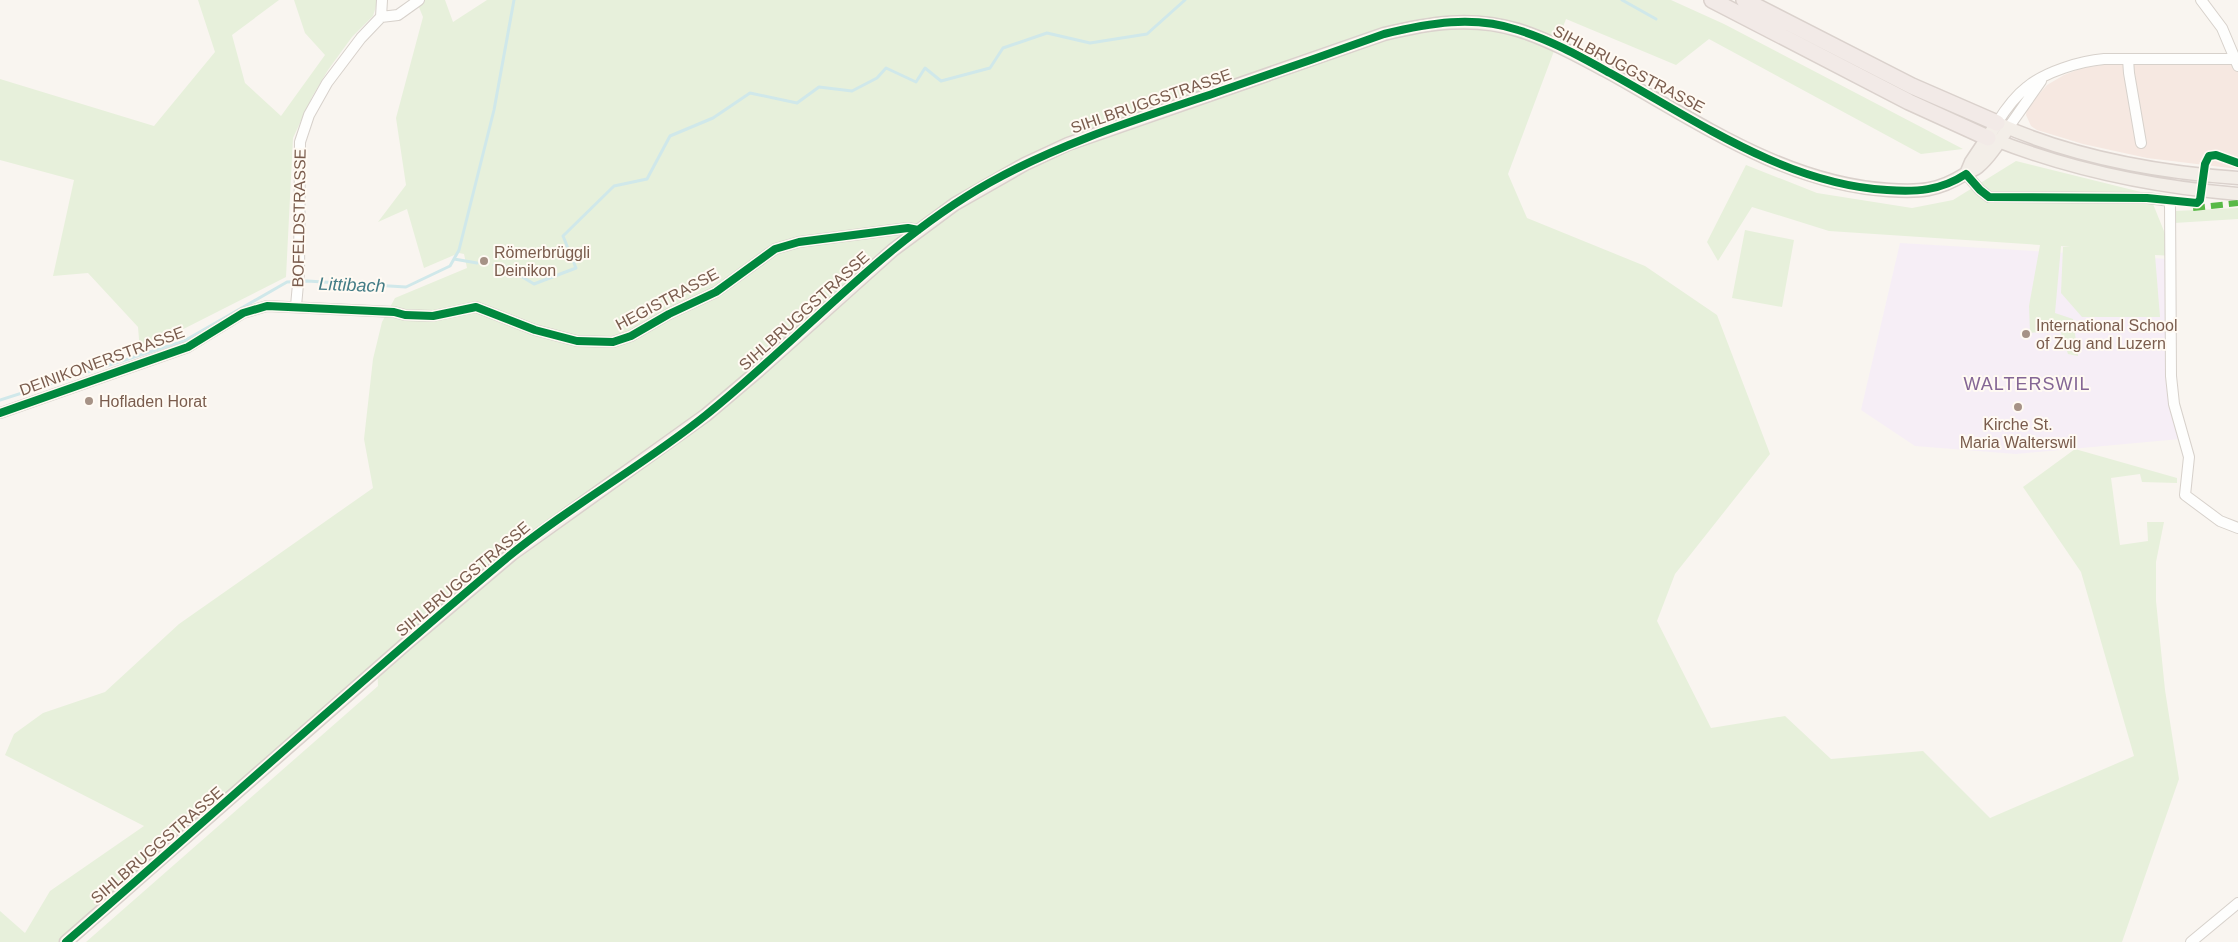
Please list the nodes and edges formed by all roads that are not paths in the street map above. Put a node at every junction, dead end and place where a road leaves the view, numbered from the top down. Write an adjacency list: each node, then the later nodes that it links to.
1 (382, 0): 6 (street)
2 (419, 0): 6 (street, BOFELDSTRASSE)
3 (1712, 0): 10 (highway)
4 (1744, 0): 9 (highway)
5 (2201, 0): 8 (street)
6 (381, 17): 16 (street, BOFELDSTRASSE)
7 (2128, 59): 8 (street); 9 (street); 11 (street)
8 (2236, 63)
9 (2002, 126): 10 (main road); 13 (main road)
10 (1993, 140): 12 (main road); 14 (main road)
11 (2141, 143)
12 (1966, 174): 15 (main road, SIHLBRUGGSTRASSE); 18 (street)
13 (2238, 178)
14 (2238, 194)
15 (918, 230): 16 (street, HEGISTRASSE); 20 (main road, SIHLBRUGGSTRASSE)
16 (296, 306): 17 (street, DEINIKONERSTRASSE)
17 (0, 413)
18 (2238, 528)
19 (2238, 903): 21 (street)
20 (66, 942)
21 (2191, 942)

